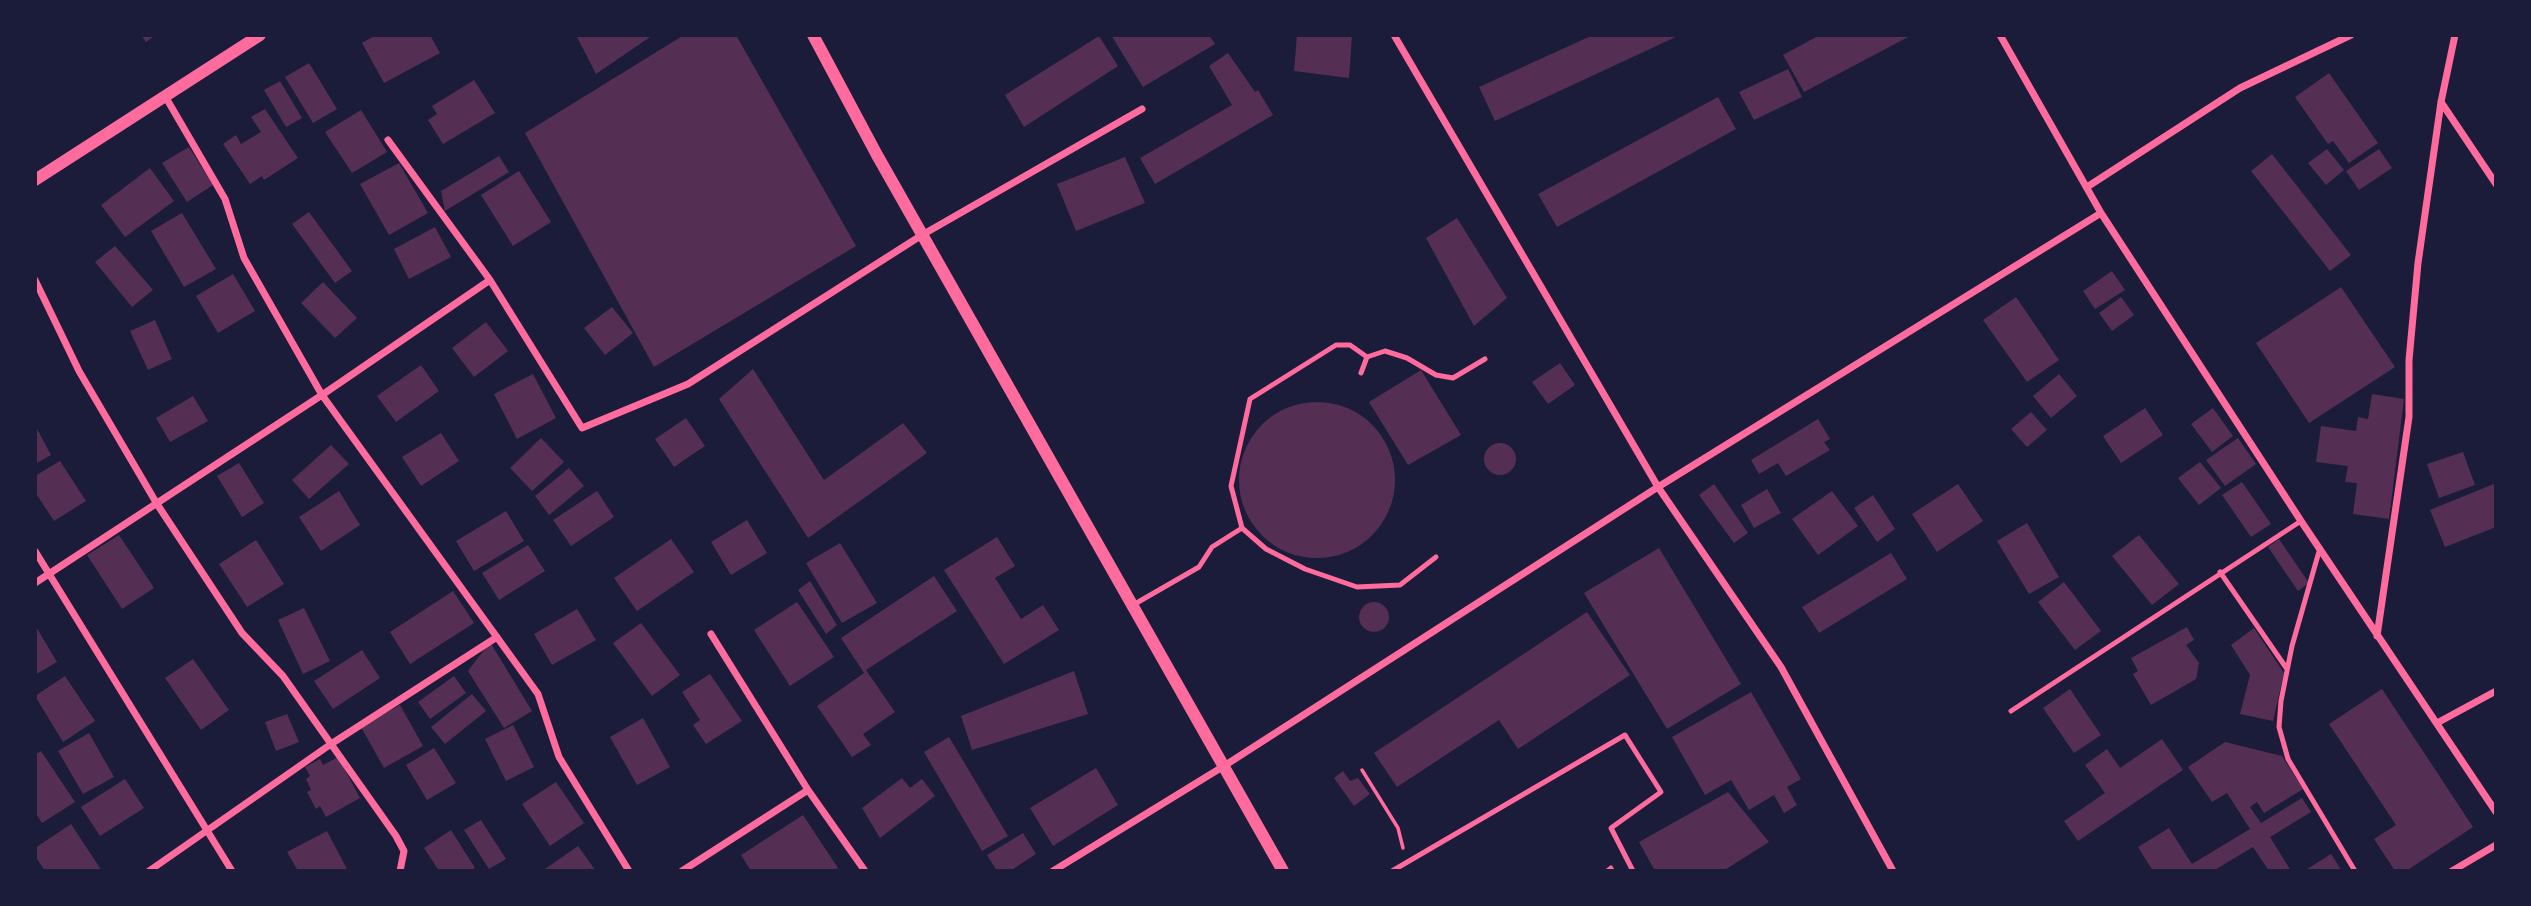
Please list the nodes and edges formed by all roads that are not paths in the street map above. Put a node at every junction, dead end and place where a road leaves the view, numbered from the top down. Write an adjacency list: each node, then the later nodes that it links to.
1 (260, 35): 7 (street)
2 (813, 35): 15 (street)
3 (1394, 35): 22 (street)
4 (2000, 35): 13 (street)
5 (2351, 35): 13 (street)
6 (2455, 35): 8 (street)
7 (164, 96): 11 (street); 21 (street)
8 (2441, 102): 12 (street); 34 (street)
9 (1142, 109): 15 (street)
10 (388, 140): 17 (street)
11 (35, 180)
12 (2496, 184)
13 (2087, 187): 14 (street)
14 (2101, 213): 22 (street); 24 (street)
15 (922, 234): 17 (street); 32 (street)
16 (35, 280): 23 (street)
17 (490, 280): 21 (street)
18 (1367, 357): 19 (lane); 20 (lane); 25 (lane)
19 (1485, 359)
20 (1360, 373)
21 (322, 395): 23 (street); 35 (street)
22 (1658, 487): 41 (street); 56 (street)
23 (156, 504): 30 (street); 40 (street)
24 (2301, 521): 26 (street); 29 (lane)
25 (1242, 528): 28 (lane); 32 (lane)
26 (2320, 548): 34 (street); 36 (lane)
27 (35, 551): 30 (street)
28 (1436, 557)
29 (2220, 572): 36 (lane); 38 (lane)
30 (49, 575): 31 (street); 44 (street)
31 (35, 583)
32 (1133, 605): 41 (street)
33 (711, 634): 42 (street)
34 (2377, 636): 39 (street)
35 (497, 637): 40 (street); 49 (street)
36 (2287, 669): 57 (lane)
37 (2496, 691): 39 (street)
38 (2011, 711)
39 (2437, 723): 43 (street)
40 (331, 744): 44 (street); 48 (street)
41 (1224, 766): 52 (street); 53 (street)
42 (808, 790): 50 (street); 51 (street)
43 (2496, 812)
44 (207, 831): 46 (street); 47 (street)
45 (2496, 845): 58 (street)
46 (149, 871)
47 (232, 871)
48 (400, 871)
49 (629, 871)
50 (682, 871)
51 (865, 871)
52 (1053, 871)
53 (1283, 871)
54 (1392, 871): 55 (lane)
55 (1633, 871)
56 (1893, 871)
57 (2355, 871)
58 (2452, 871)

